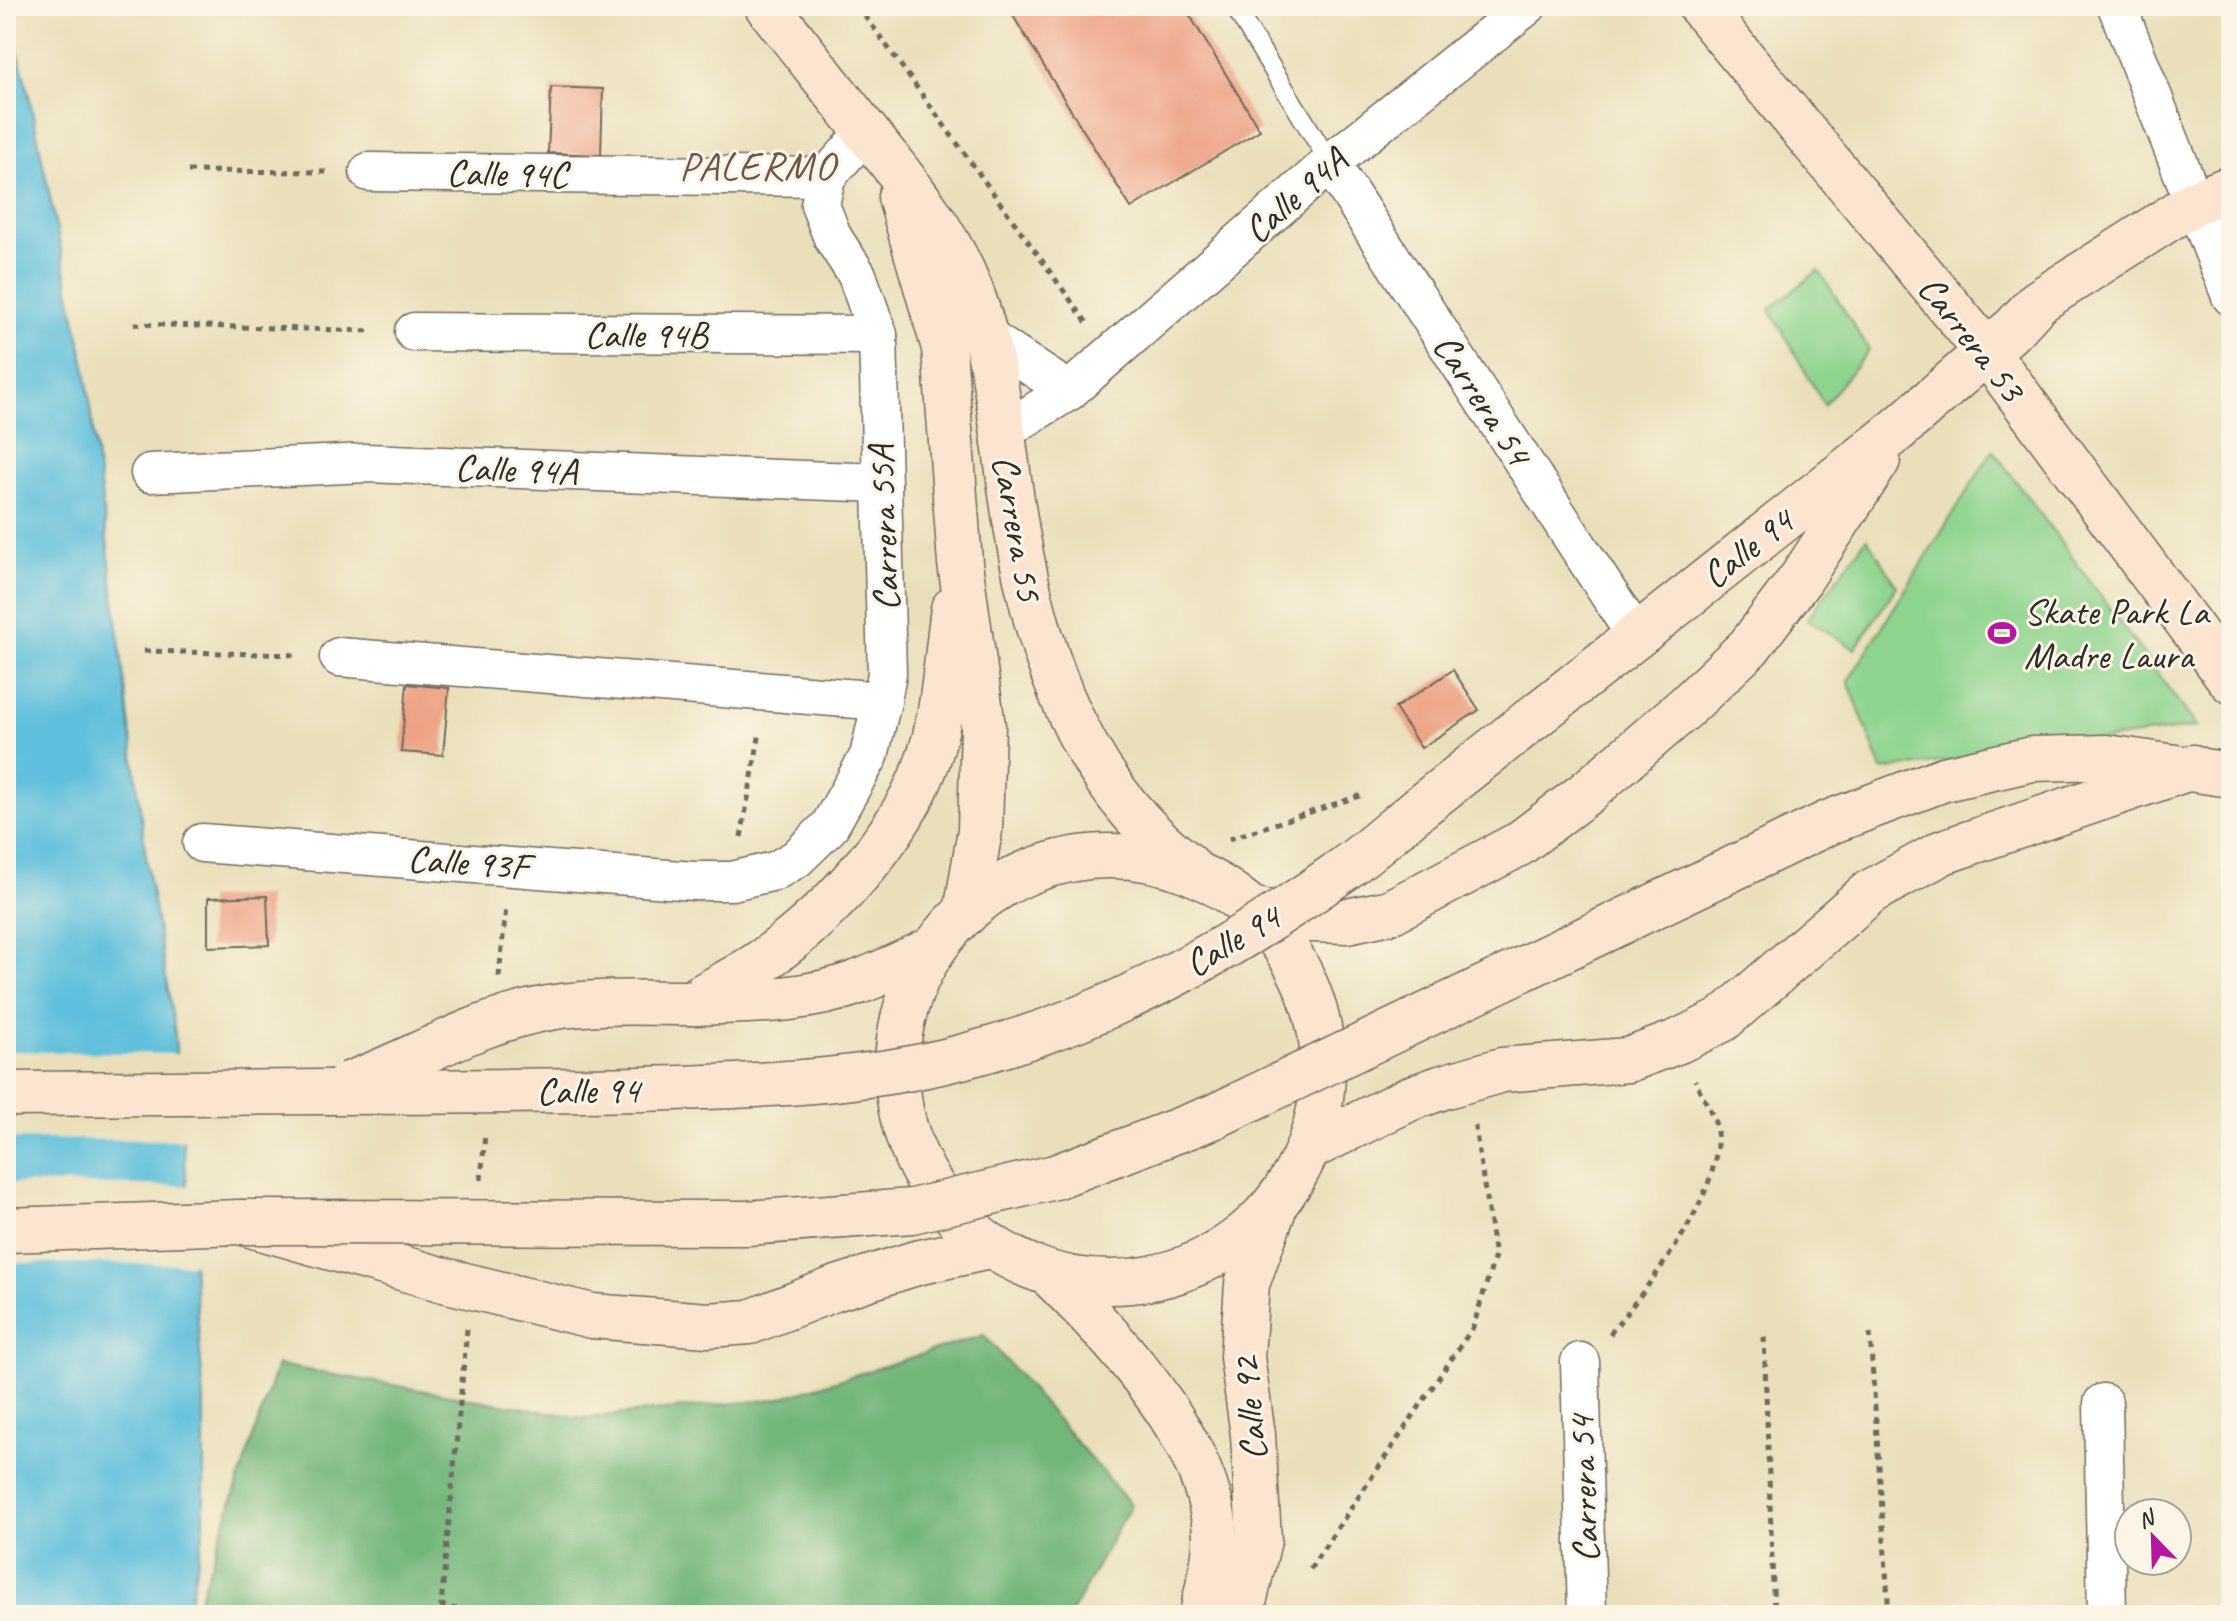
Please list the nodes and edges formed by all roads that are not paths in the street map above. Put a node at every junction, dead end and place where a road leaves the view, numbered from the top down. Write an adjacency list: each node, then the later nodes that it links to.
1 (767, 6): 6 (main road, Carrera 55)
2 (1234, 6): 7 (lane)
3 (1527, 6): 7 (street, Calle 94A)
4 (1700, 6): 15 (main road, Carrera 53)
5 (2117, 6): 10 (street)
6 (876, 144): 9 (street); 14 (main road, Carrera 55); 21 (main road, Carrera 55)
7 (1330, 163): 16 (street, Calle 94A); 22 (street, Carrera 54)
8 (369, 172): 9 (street, Calle 94C)
9 (826, 177): 13 (street, Carrera 55A)
10 (2213, 195): 11 (street); 15 (main road, Calle 94)
11 (2231, 296)
12 (414, 332): 13 (street, Calle 94B)
13 (878, 335): 20 (street, Carrera 55A)
14 (987, 337): 16 (street); 18 (main road, Carrera 55)
15 (1986, 351): 17 (main road, Calle 94); 24 (main road, Carrera 53)
16 (1078, 383): 18 (street, Calle 94A)
17 (1896, 431): 22 (main road, Calle 94); 30 (main road)
18 (1002, 432): 28 (main road, Carrera 55)
19 (150, 473): 20 (street, Calle 94A)
20 (882, 483): 25 (street, Carrera 55A)
21 (960, 563): 31 (main road, Carrera 55); 33 (main road)
22 (1636, 636): 34 (main road, Calle 94, bridge)
23 (339, 657): 25 (street)
24 (2231, 681)
25 (882, 701): 29 (street, Carrera 55A)
26 (2212, 771): 36 (main road); 38 (main road, bridge)
27 (202, 843): 29 (street, Calle 93F)
28 (1200, 874): 30 (main road); 31 (main road)
29 (732, 881)
30 (1255, 910): 36 (main road)
31 (966, 913): 32 (main road)
32 (931, 950): 33 (main road); 40 (main road)
33 (758, 983): 34 (main road, bridge)
34 (328, 1092): 35 (main road, Calle 94)
35 (6, 1094)
36 (1309, 1148): 37 (main road)
37 (1275, 1205): 41 (main road); 45 (main road, Calle 92)
38 (240, 1222): 39 (main road); 40 (main road, bridge)
39 (6, 1230)
40 (989, 1247): 41 (main road)
41 (1050, 1275): 44 (main road, Calle 92)
42 (1580, 1362): 46 (street, Carrera 54)
43 (2103, 1403): 47 (street)
44 (1202, 1615)
45 (1241, 1615)
46 (1587, 1615)
47 (2107, 1615)

